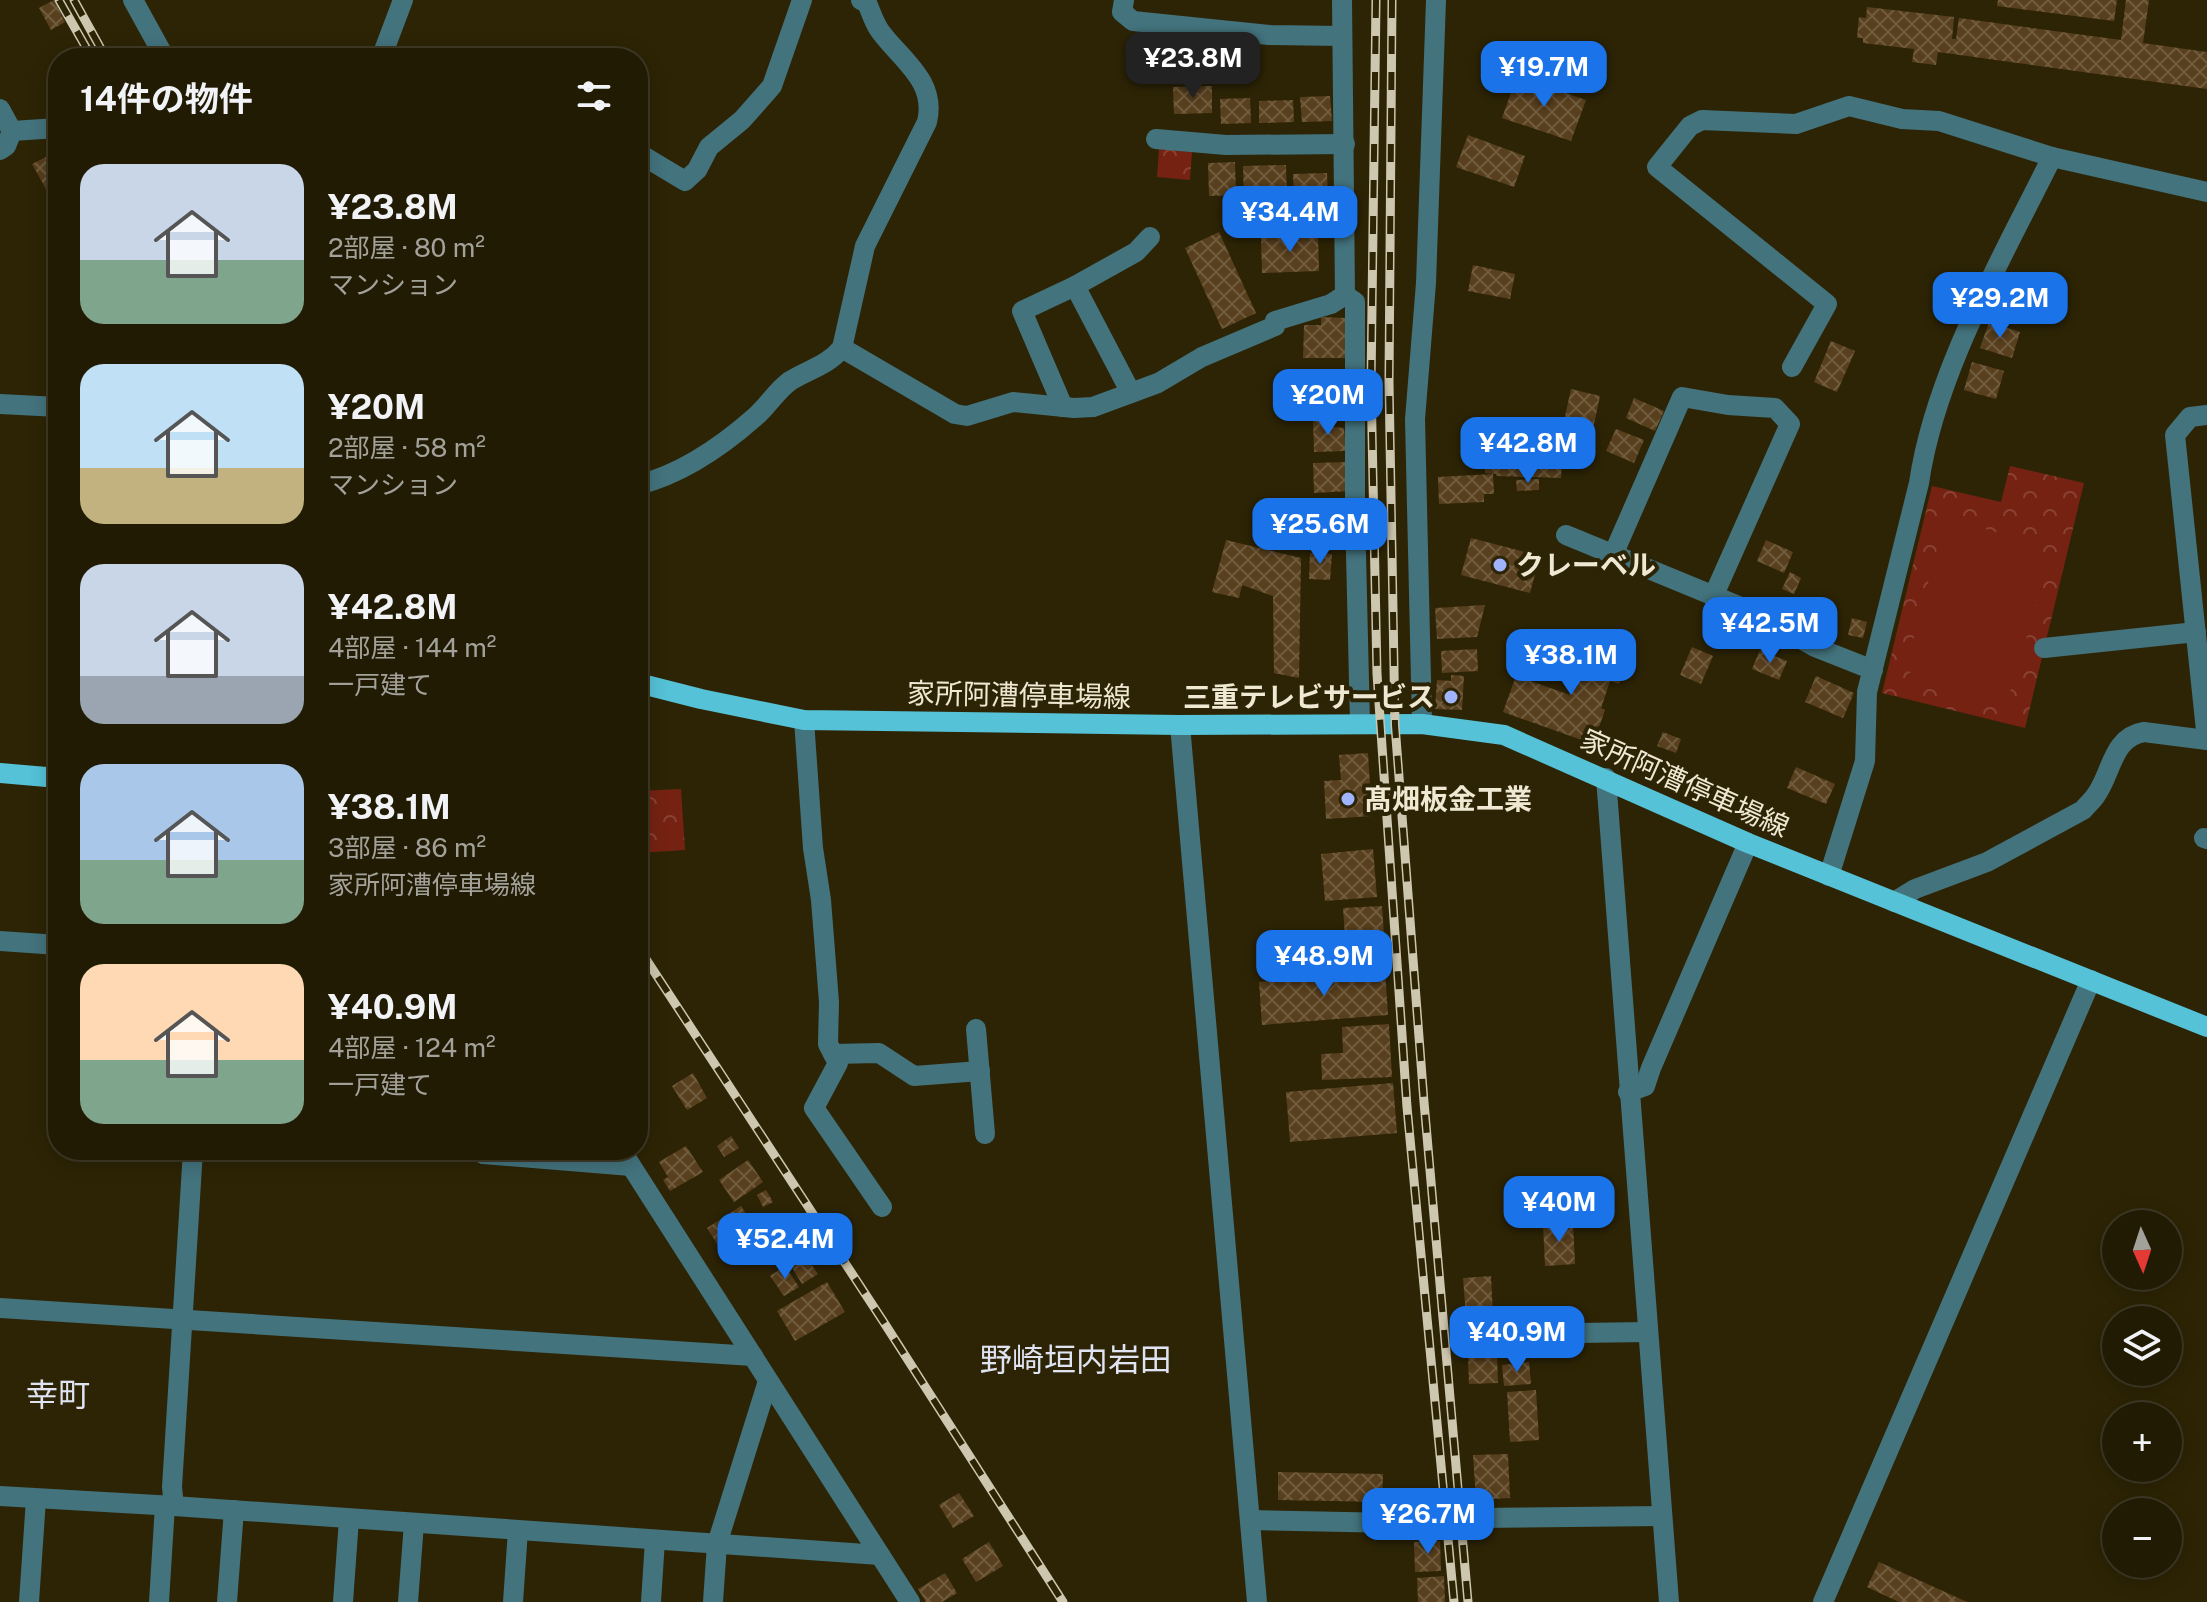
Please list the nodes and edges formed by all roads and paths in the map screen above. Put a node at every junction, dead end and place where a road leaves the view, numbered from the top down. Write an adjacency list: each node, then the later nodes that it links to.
1 (133, 0): 9 (street)
2 (403, 0): 10 (street)
3 (802, 0): 18 (street)
4 (861, 0): 23 (street)
5 (1124, 0): 8 (street)
6 (1342, 0): 8 (street)
7 (1436, 0): 40 (street)
8 (1342, 36): 15 (street)
9 (159, 48)
10 (385, 48)
11 (0, 109): 13 (street)
12 (48, 129): 13 (street)
13 (12, 131): 16 (street)
14 (1156, 139): 15 (street)
15 (1345, 144): 22 (street)
16 (0, 150)
17 (2052, 157): 19 (street); 24 (street); 36 (street)
18 (648, 159)
19 (2207, 192)
20 (1150, 237): 21 (street)
21 (1075, 286): 25 (street); 28 (street)
22 (1345, 295): 25 (street); 39 (street)
23 (842, 348): 28 (street); 30 (street)
24 (1792, 367)
25 (1131, 393): 28 (street)
26 (0, 404): 27 (street)
27 (48, 406)
28 (1063, 407)
29 (2207, 415): 34 (street)
30 (648, 482)
31 (1566, 535): 32 (street)
32 (1613, 555): 33 (street); 33 (street)
33 (1713, 597): 36 (street)
34 (2196, 632): 35 (street); 42 (street)
35 (2044, 648)
36 (1873, 670): 47 (street)
37 (648, 686): 38 (main road, 家所阿漕停車場線)
38 (804, 720): 41 (main road, 家所阿漕停車場線); 54 (street)
39 (1360, 724): 40 (main road, 家所阿漕停車場線); 41 (main road, 家所阿漕停車場線)
40 (1422, 724): 45 (main road, 家所阿漕停車場線)
41 (1180, 725): 73 (street)
42 (2207, 740): 48 (street)
43 (0, 773): 44 (main road)
44 (48, 777)
45 (1606, 778): 46 (main road, 家所阿漕停車場線); 56 (street)
46 (1748, 843): 47 (main road, 家所阿漕停車場線); 56 (street)
47 (1829, 876): 48 (main road, 家所阿漕停車場線)
48 (1894, 902): 51 (main road, 家所阿漕停車場線)
49 (0, 941): 50 (street)
50 (48, 944)
51 (2091, 980): 52 (main road, 家所阿漕停車場線); 90 (street)
52 (2207, 1027)
53 (976, 1029): 55 (street)
54 (833, 1054): 55 (street); 60 (street)
55 (980, 1071): 57 (street)
56 (1628, 1092): 63 (street)
57 (985, 1134)
58 (192, 1160): 62 (street)
59 (627, 1160): 65 (street)
60 (882, 1207)
61 (0, 1308): 62 (street)
62 (182, 1321): 65 (street); 69 (street)
63 (1648, 1332): 64 (street); 71 (street)
64 (1498, 1334)
65 (753, 1356): 66 (street)
66 (768, 1381): 77 (street); 78 (street)
67 (0, 1496): 68 (street)
68 (36, 1499): 69 (street); 79 (street)
69 (170, 1506): 70 (street); 80 (street)
70 (234, 1510): 72 (street); 81 (street)
71 (1662, 1516): 73 (street); 89 (street)
72 (349, 1519): 74 (street); 82 (street)
73 (1250, 1520): 88 (street)
74 (414, 1523): 75 (street); 83 (street)
75 (518, 1530): 76 (street); 84 (street)
76 (655, 1540): 77 (street); 85 (street)
77 (717, 1544): 78 (street); 86 (street)
78 (880, 1555): 87 (street)
79 (29, 1602)
80 (159, 1602)
81 (227, 1602)
82 (343, 1602)
83 (408, 1602)
84 (513, 1602)
85 (651, 1602)
86 (713, 1602)
87 (910, 1602)
88 (1257, 1602)
89 (1669, 1602)
90 (1823, 1602)

